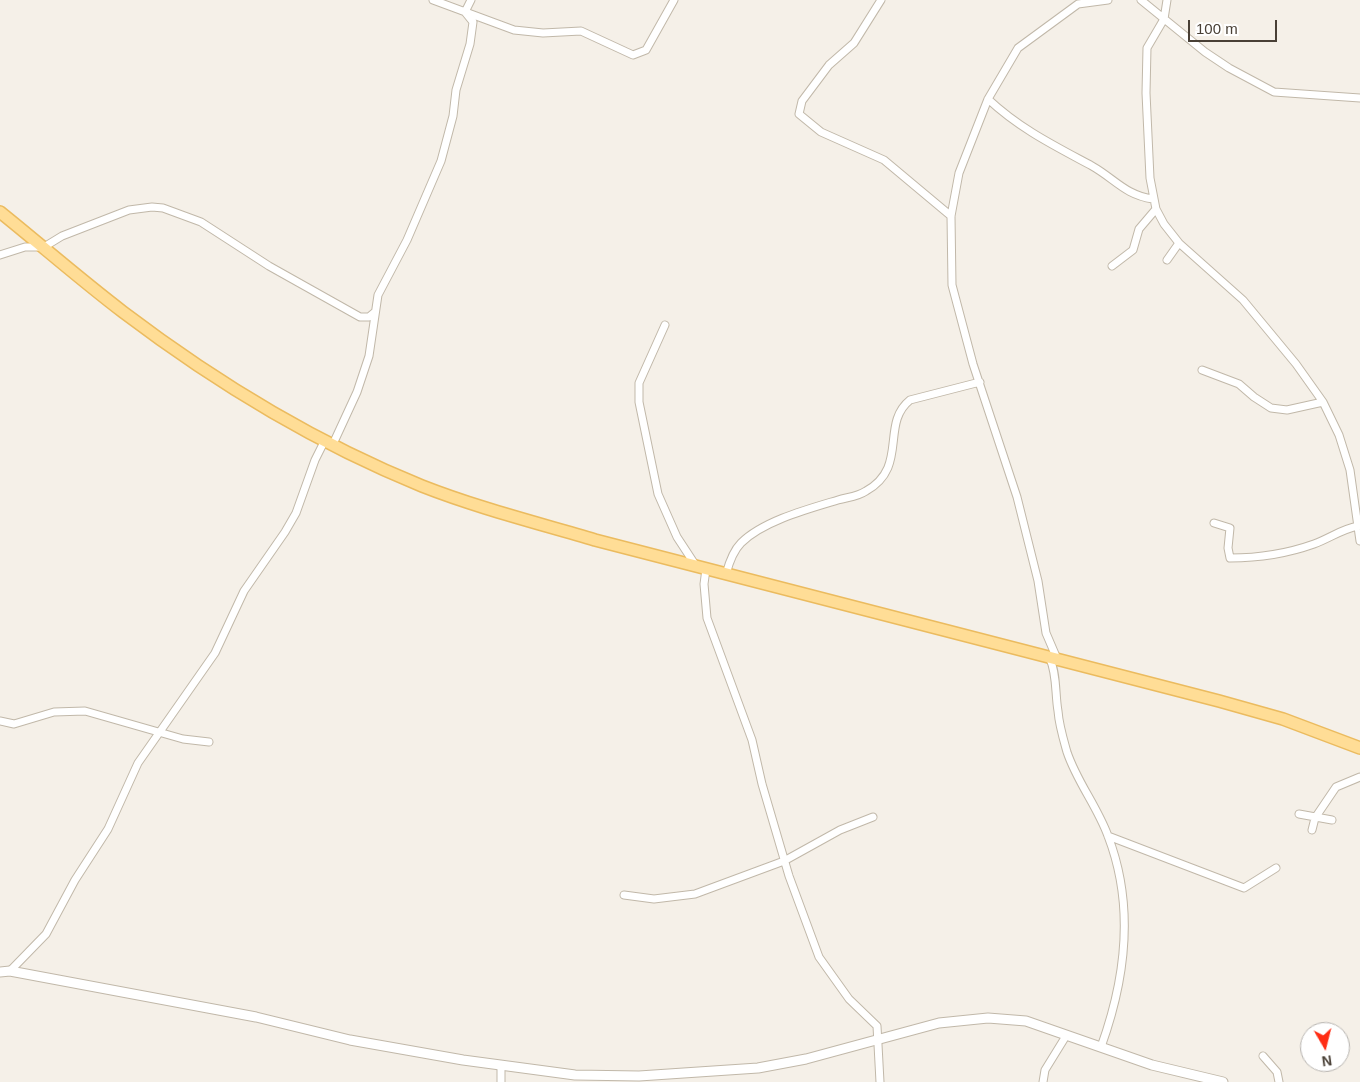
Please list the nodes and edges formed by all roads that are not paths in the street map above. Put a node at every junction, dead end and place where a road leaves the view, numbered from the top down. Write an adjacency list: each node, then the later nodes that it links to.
1 (433, 0): 8 (street)
2 (471, 0): 8 (street)
3 (674, 0): 8 (street)
4 (880, 0): 15 (street)
5 (1108, 0): 11 (street)
6 (1141, 0): 9 (street)
7 (1167, 0): 9 (street)
8 (465, 12): 23 (street)
9 (1164, 19): 10 (street); 12 (street)
10 (1360, 98)
11 (988, 99): 12 (street); 15 (street)
12 (1153, 199): 13 (street)
13 (1156, 209): 17 (street); 22 (street)
14 (0, 212): 16 (main road)
15 (951, 216): 28 (street)
16 (29, 235): 18 (street); 19 (main road)
17 (1180, 243): 21 (street); 29 (street)
18 (25, 247): 19 (street); 20 (street)
19 (44, 247): 24 (street); 30 (main road)
20 (0, 255)
21 (1167, 260)
22 (1112, 266)
23 (375, 312): 24 (street); 26 (street)
24 (360, 317): 26 (street)
25 (666, 325): 34 (street)
26 (372, 335): 30 (street)
27 (1202, 370): 29 (street)
28 (980, 382): 35 (street); 36 (street)
29 (1323, 402): 32 (street)
30 (329, 442): 34 (main road); 38 (street)
31 (1214, 523): 32 (street)
32 (1358, 526): 33 (street)
33 (1360, 541)
34 (701, 568): 35 (main road); 48 (street)
35 (726, 574): 36 (main road)
36 (1054, 660): 40 (main road); 47 (street)
37 (0, 721): 38 (street)
38 (162, 732): 39 (street); 51 (street)
39 (209, 742)
40 (1360, 748)
41 (1360, 777): 44 (street)
42 (1298, 814): 44 (street)
43 (873, 817): 48 (street)
44 (1315, 818): 45 (street); 46 (street)
45 (1332, 820)
46 (1312, 830)
47 (1108, 836): 49 (street); 55 (street)
48 (784, 861): 50 (street); 54 (street)
49 (1276, 868)
50 (624, 895)
51 (10, 971): 52 (street); 57 (street)
52 (0, 972)
53 (1066, 1036): 54 (street); 55 (street); 60 (street)
54 (878, 1038): 57 (street); 59 (street)
55 (1101, 1047): 61 (street)
56 (1263, 1056): 62 (street)
57 (501, 1065): 58 (street)
58 (501, 1082)
59 (880, 1082)
60 (1043, 1082)
61 (1223, 1082)
62 (1279, 1082)

